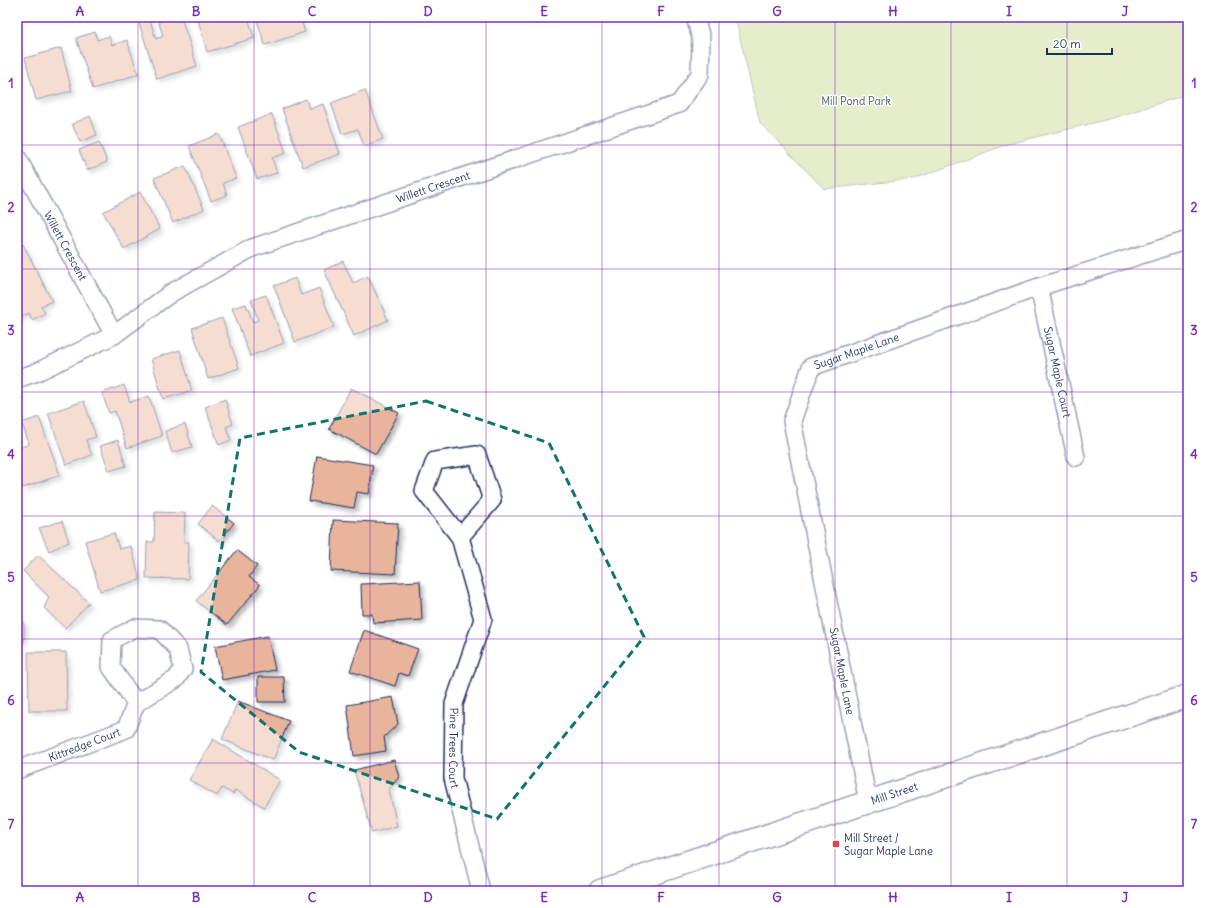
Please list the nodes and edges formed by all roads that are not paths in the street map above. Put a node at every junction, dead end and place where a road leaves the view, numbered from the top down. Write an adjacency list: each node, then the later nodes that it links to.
1 (695, 17): 5 (street, Willett Crescent)
2 (17, 156): 5 (street, Willett Crescent)
3 (1188, 240): 4 (street, Sugar Maple Lane)
4 (1039, 287): 7 (street, Sugar Maple Court); 12 (street, Sugar Maple Lane)
5 (114, 335): 6 (street, Willett Crescent)
6 (17, 379)
7 (1076, 457)
8 (460, 537): 8 (street, Pine Trees Court); 13 (street, Pine Trees Court)
9 (1188, 696): 12 (street, Mill Street)
10 (136, 703): 10 (street); 11 (street, Kittredge Court)
11 (17, 770)
12 (868, 802): 14 (street, Mill Street)
13 (481, 891)
14 (600, 891)

